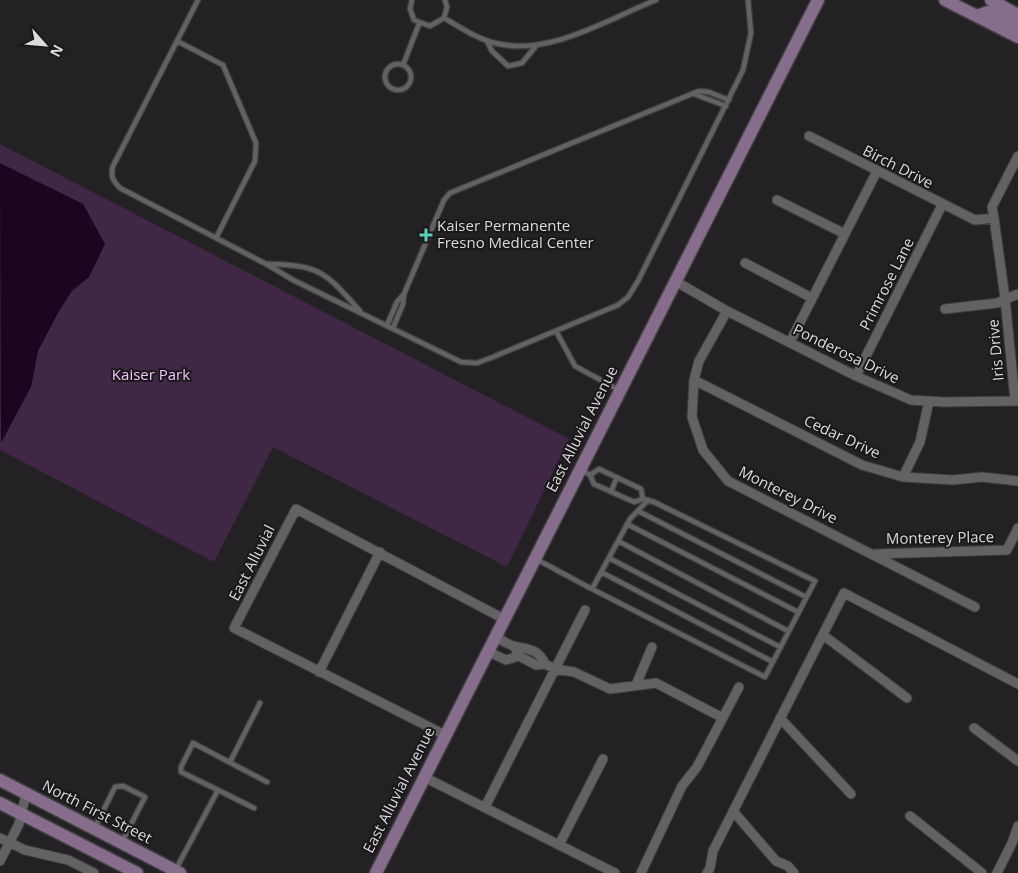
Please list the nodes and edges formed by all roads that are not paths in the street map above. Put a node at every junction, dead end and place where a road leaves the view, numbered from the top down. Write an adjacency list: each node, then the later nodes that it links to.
1 (198, 0): 15 (lane)
2 (412, 0): 12 (lane)
3 (445, 0): 11 (lane)
4 (656, 0): 17 (lane)
5 (748, 0): 20 (lane)
6 (818, 0): 33 (main road, East Alluvial Avenue)
7 (945, 0): 10 (main road)
8 (991, 0): 9 (main road)
9 (1018, 15)
10 (977, 16): 13 (main road); 14 (main road)
11 (444, 18): 12 (lane); 16 (lane)
12 (419, 24): 18 (lane)
13 (1018, 25)
14 (1018, 36)
15 (177, 41): 30 (lane); 30 (lane)
16 (487, 41): 17 (lane); 17 (lane)
17 (536, 46)
18 (403, 65): 18 (lane)
19 (694, 94): 20 (lane); 21 (lane); 34 (lane)
20 (729, 100): 21 (lane)
21 (726, 106): 43 (lane)
22 (810, 136): 24 (street, Birch Drive)
23 (1018, 156): 25 (street, Iris Drive)
24 (877, 171): 27 (street, Birch Drive); 29 (street)
25 (1014, 176): 28 (street, Iris Drive)
26 (778, 200): 29 (street)
27 (942, 205): 28 (street, Birch Drive); 45 (street, Primrose Lane)
28 (994, 218): 37 (street, Iris Drive)
29 (845, 234): 36 (street)
30 (216, 238): 32 (lane)
31 (745, 263): 36 (street)
32 (266, 264): 40 (lane); 40 (lane)
33 (675, 281): 39 (street, Ponderosa Drive); 47 (main road, East Alluvial Avenue)
34 (404, 294): 41 (lane); 42 (lane)
35 (1018, 294): 37 (street, Iris Drive)
36 (812, 298): 44 (street)
37 (1005, 298): 38 (street, Iris Drive); 48 (street, Iris Drive)
38 (945, 310)
39 (726, 311): 44 (street, Ponderosa Drive); 46 (street, Monterey Drive)
40 (361, 312): 41 (lane)
41 (387, 325): 42 (lane)
42 (393, 328): 43 (lane)
43 (556, 331): 47 (lane)
44 (790, 342): 45 (street, Ponderosa Drive)
45 (856, 376): 49 (street, Ponderosa Drive)
46 (694, 380): 52 (street, Cedar Drive); 62 (street, Monterey Drive)
47 (620, 390): 50 (main road, East Alluvial Avenue)
48 (1016, 400): 49 (street, Ponderosa Drive)
49 (929, 401): 52 (street)
50 (585, 472): 51 (lane); 54 (lane); 63 (main road, East Alluvial Avenue)
51 (617, 477): 54 (lane); 55 (lane)
52 (903, 477): 53 (street, Cedar Drive)
53 (1018, 481)
54 (611, 492): 55 (lane)
55 (643, 499): 56 (lane)
56 (648, 500): 57 (lane); 67 (lane)
57 (638, 511): 58 (lane); 67 (lane)
58 (627, 524): 60 (lane); 70 (lane)
59 (1018, 528): 62 (street, Monterey Place)
60 (618, 542): 64 (lane); 72 (lane)
61 (380, 552): 71 (street, East Alluvial); 83 (street); 83 (street, East Alluvial)
62 (873, 554): 68 (street, Monterey Drive)
63 (535, 558): 66 (lane); 71 (main road, East Alluvial Avenue)
64 (609, 558): 65 (lane); 77 (lane)
65 (601, 572): 66 (lane); 80 (lane)
66 (592, 589): 80 (lane)
67 (806, 596): 70 (lane)
68 (975, 607)
69 (585, 610): 82 (street)
70 (798, 612): 72 (lane)
71 (504, 619): 74 (main road, East Alluvial Avenue)
72 (788, 631): 77 (lane)
73 (823, 635): 84 (street); 87 (street); 90 (street)
74 (495, 636): 75 (street); 78 (main road, East Alluvial Avenue)
75 (514, 646): 79 (street); 81 (street)
76 (652, 647): 85 (street)
77 (780, 647): 80 (lane)
78 (487, 652): 79 (street); 92 (main road, East Alluvial Avenue)
79 (519, 656): 81 (street)
80 (773, 662)
81 (545, 664): 82 (street)
82 (555, 669): 85 (street); 103 (street)
83 (318, 672): 92 (street, East Alluvial)
84 (1018, 684)
85 (636, 685): 89 (street)
86 (739, 687): 89 (street)
87 (907, 698)
88 (260, 703): 95 (lane)
89 (723, 718): 120 (street)
90 (780, 718): 101 (street); 105 (street)
91 (974, 728): 94 (street)
92 (445, 735): 96 (main road, East Alluvial Avenue)
93 (603, 758): 113 (street)
94 (1018, 761)
95 (230, 762): 98 (lane); 99 (lane)
96 (424, 776): 103 (street); 118 (main road, East Alluvial Avenue)
97 (0, 780): 100 (main road, North First Street)
98 (267, 782)
99 (218, 790): 104 (lane); 115 (lane)
100 (26, 794): 106 (street); 109 (main road, North First Street)
101 (851, 794)
102 (0, 803): 106 (main road)
103 (485, 807): 113 (street)
104 (254, 808)
105 (733, 811): 121 (street); 122 (street)
106 (21, 814): 111 (street); 117 (main road)
107 (910, 816): 123 (street)
108 (1018, 826): 124 (street)
109 (94, 829): 112 (main road, North First Street); 112 (lane)
110 (0, 838): 111 (street)
111 (9, 842): 114 (street); 116 (street)
112 (121, 843): 115 (main road, North First Street)
113 (559, 845): 119 (street)
114 (0, 861)
115 (177, 872)
116 (94, 873)
117 (137, 873)
118 (376, 873)
119 (615, 873)
120 (640, 873)
121 (707, 873)
122 (794, 873)
123 (982, 873)
124 (997, 873)

